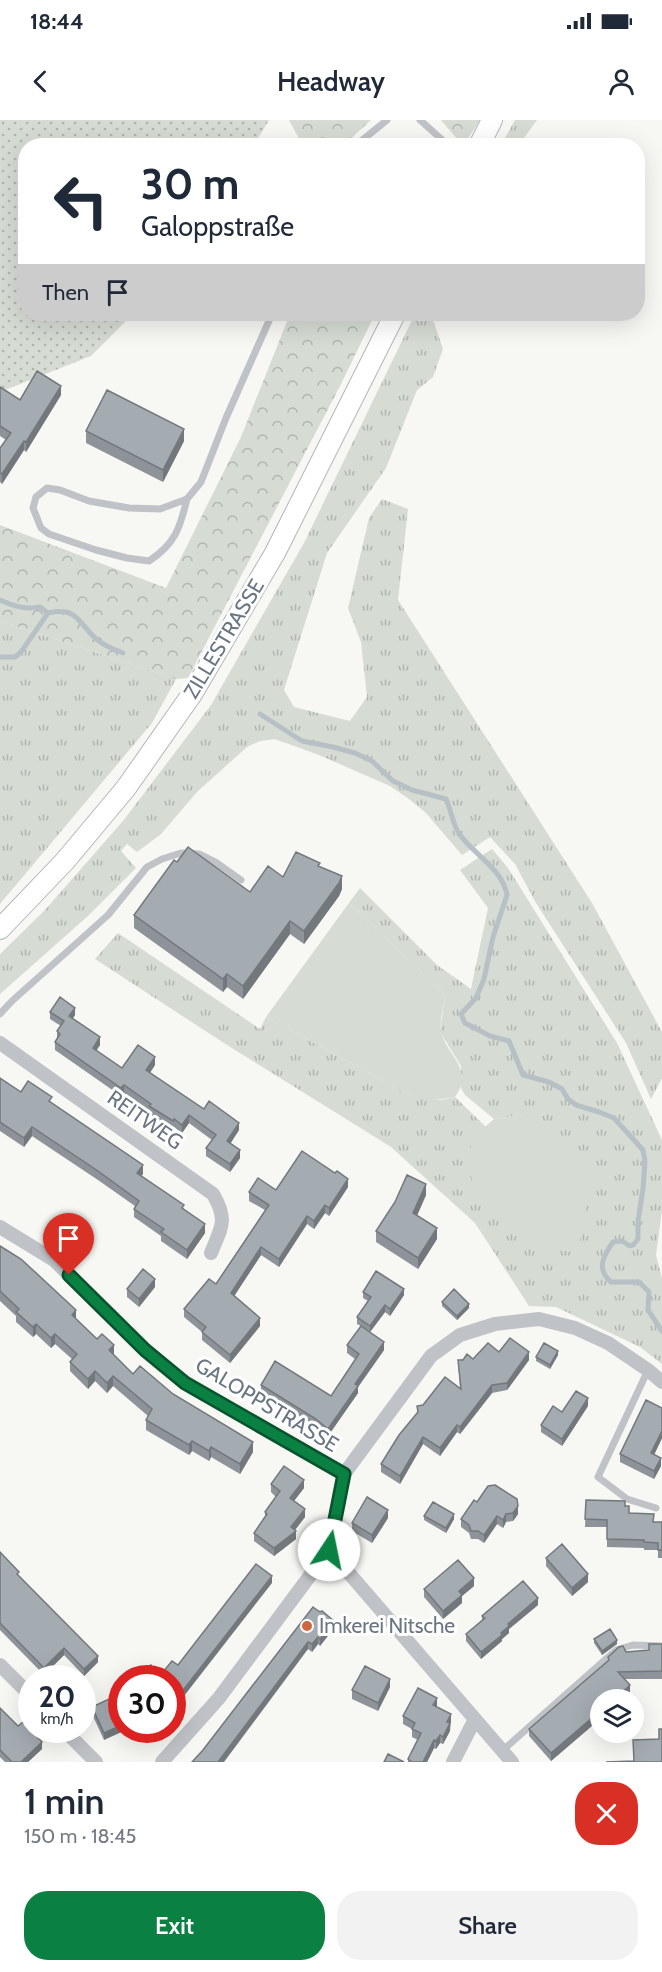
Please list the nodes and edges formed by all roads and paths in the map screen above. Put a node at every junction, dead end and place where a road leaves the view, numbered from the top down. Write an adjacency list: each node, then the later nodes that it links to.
1 (387, 120): 4 (lane)
2 (420, 120): 5 (lane)
3 (492, 120): 6 (main road)
4 (365, 138)
5 (440, 138)
6 (483, 138)
7 (269, 321): 9 (lane)
8 (391, 321): 11 (main road, ZILLESTRASSE)
9 (187, 499): 9 (lane)
10 (241, 880): 12 (lane)
11 (0, 929)
12 (0, 1014)
13 (0, 1043): 15 (street, REITWEG)
14 (0, 1227): 18 (street, GALOPPSTRASSE)
15 (211, 1253)
16 (648, 1370): 17 (street, GALOPPSTRASSE); 18 (street, GALOPPSTRASSE); 19 (lane)
17 (662, 1382)
18 (344, 1474): 20 (street)
19 (656, 1508)
20 (329, 1550): 24 (street); 28 (street)
21 (662, 1646): 26 (lane)
22 (0, 1665): 23 (street)
23 (18, 1682)
24 (475, 1719): 26 (street); 29 (street)
25 (77, 1743): 27 (street)
26 (502, 1751): 30 (street)
27 (96, 1762)
28 (162, 1762)
29 (453, 1762)
30 (512, 1762)

